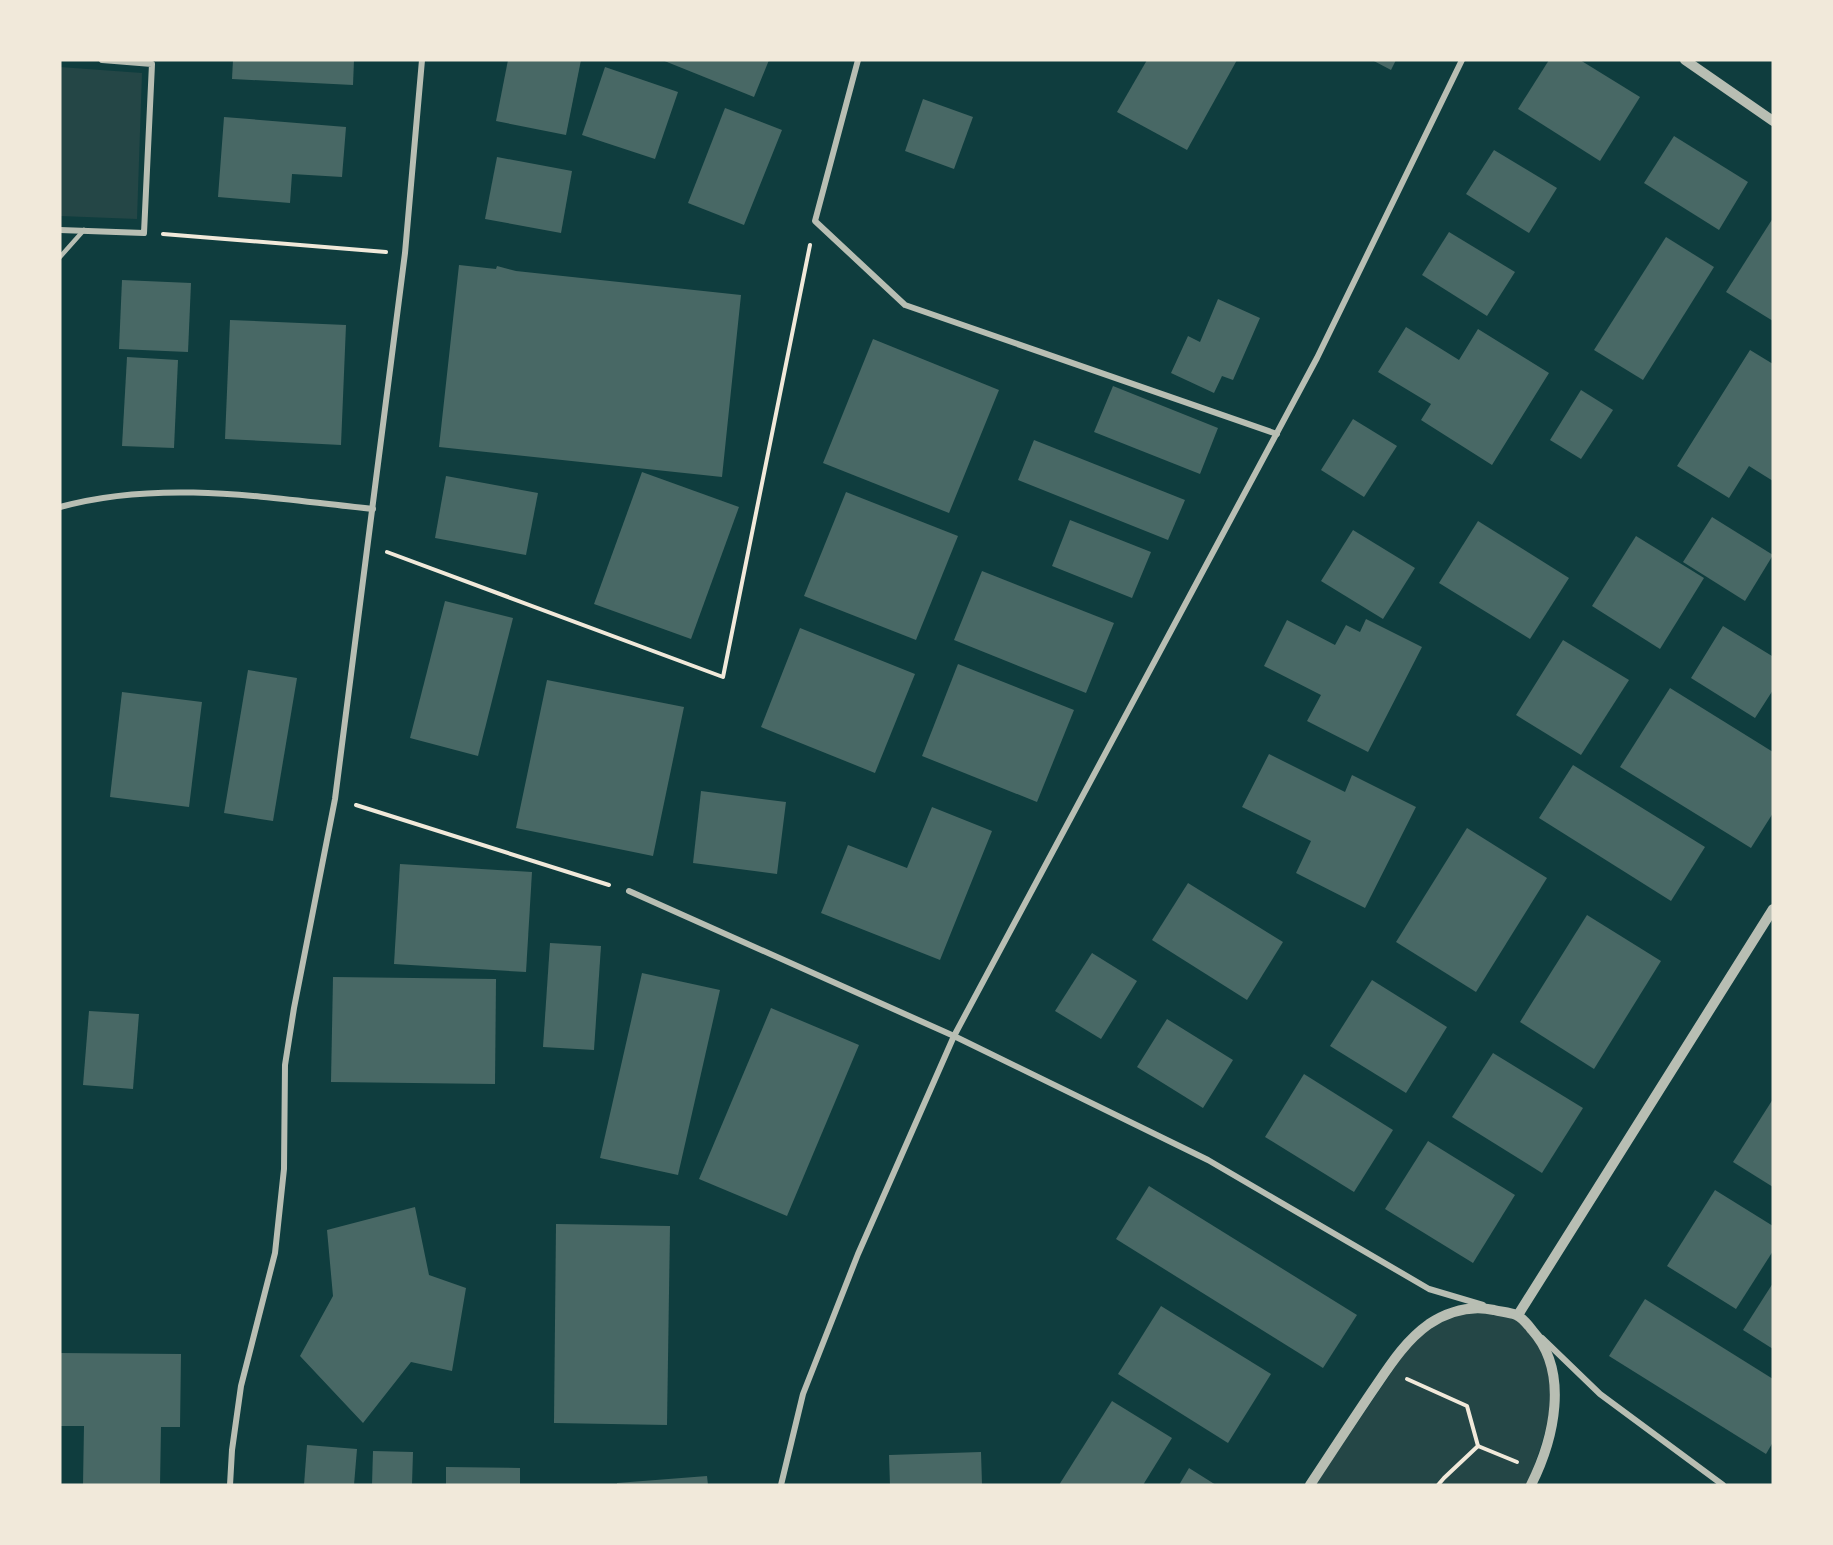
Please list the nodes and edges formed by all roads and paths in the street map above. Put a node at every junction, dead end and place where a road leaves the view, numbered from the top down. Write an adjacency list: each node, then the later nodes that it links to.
1 (102, 60): 10 (street)
2 (422, 60): 11 (street)
3 (858, 60): 7 (street)
4 (1462, 60): 13 (street)
5 (1685, 60): 6 (street)
6 (1773, 121)
7 (815, 221): 13 (street); 16 (path)
8 (60, 230): 9 (street)
9 (84, 230): 10 (street); 12 (lane)
10 (144, 233): 11 (path)
11 (405, 253): 15 (street)
12 (60, 256)
13 (1277, 434): 20 (street)
14 (60, 507): 15 (street)
15 (373, 509): 16 (street)
16 (368, 546): 17 (street)
17 (335, 799): 18 (path); 25 (street)
18 (629, 891): 20 (street)
19 (1773, 909): 21 (street)
20 (954, 1036): 21 (street); 26 (street)
21 (1518, 1315): 22 (street); 24 (street); 30 (street)
22 (1387, 1370): 23 (path); 27 (street)
23 (1478, 1446): 24 (path); 28 (path)
24 (1538, 1471): 29 (street)
25 (230, 1485)
26 (781, 1485)
27 (1310, 1485)
28 (1438, 1485)
29 (1531, 1485)
30 (1723, 1485)

